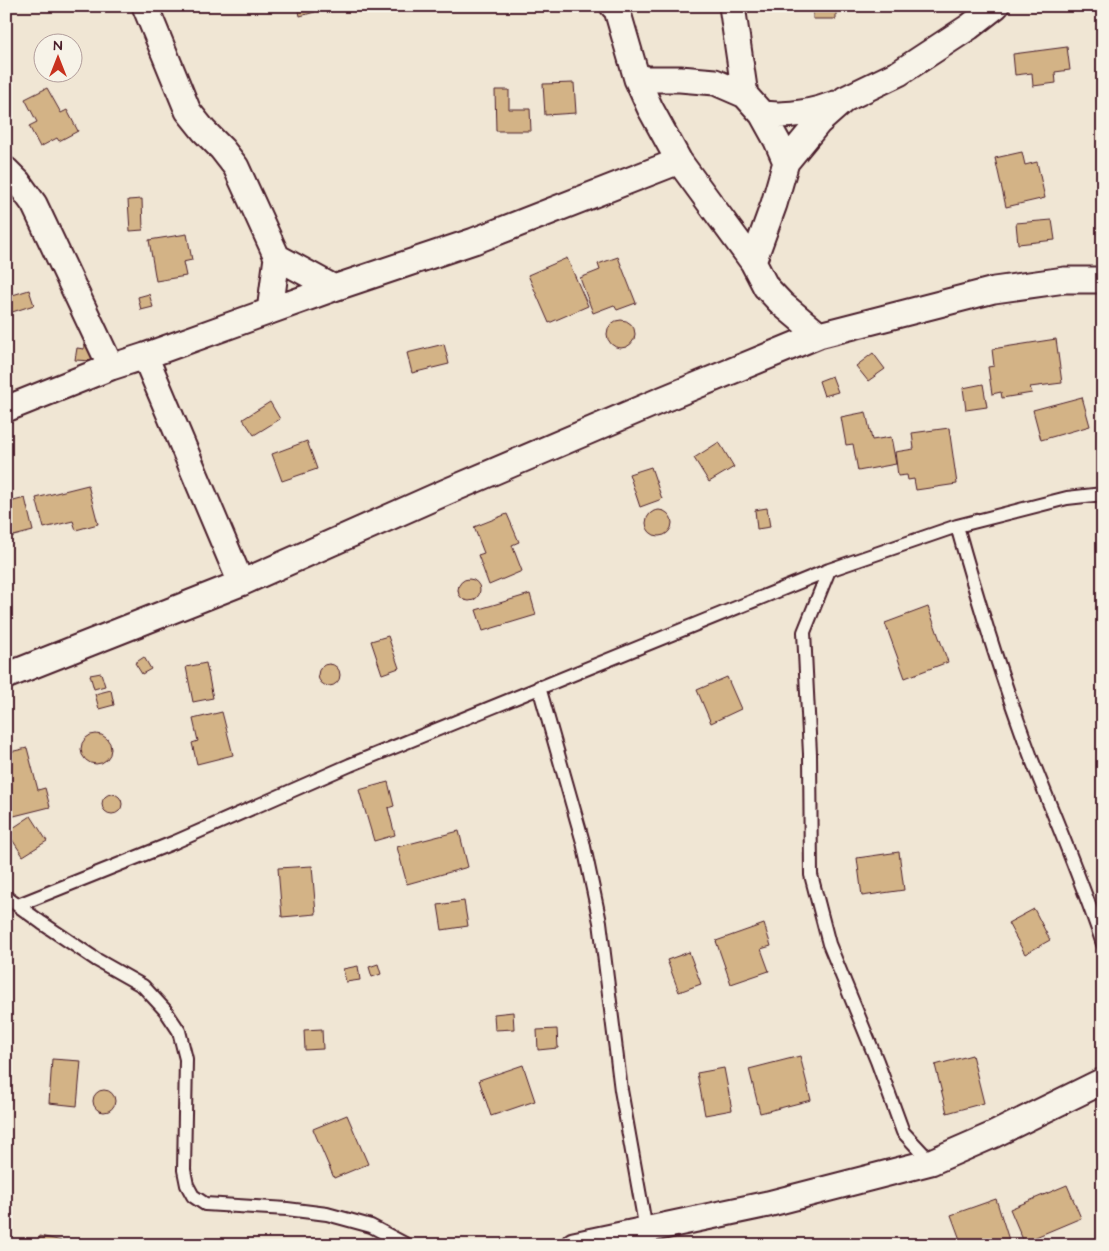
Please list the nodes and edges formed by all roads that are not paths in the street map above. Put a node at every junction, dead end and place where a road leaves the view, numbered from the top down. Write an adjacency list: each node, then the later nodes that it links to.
1 (145, 6): 12 (street)
2 (613, 6): 5 (street)
3 (732, 6): 6 (street)
4 (996, 6): 7 (street)
5 (637, 79): 6 (street); 9 (street)
6 (745, 95): 8 (street)
7 (845, 100): 8 (street); 10 (street)
8 (762, 114): 10 (street)
9 (679, 161): 13 (street); 15 (street)
10 (786, 162): 13 (street)
11 (6, 170): 19 (street)
12 (276, 256): 15 (street); 16 (street)
13 (752, 262): 17 (street)
14 (1103, 280): 17 (street)
15 (334, 288): 16 (street)
16 (270, 311): 18 (street)
17 (819, 335): 24 (street)
18 (145, 356): 19 (street); 24 (street)
19 (111, 367): 20 (street)
20 (6, 410)
21 (1103, 494): 22 (lane)
22 (957, 526): 23 (lane); 29 (lane)
23 (829, 570): 26 (lane); 31 (lane)
24 (241, 583): 25 (street)
25 (6, 676)
26 (539, 687): 28 (lane); 32 (lane)
27 (6, 897): 28 (lane)
28 (18, 905): 33 (lane)
29 (1103, 944)
30 (1103, 1081): 31 (street)
31 (931, 1162): 32 (street)
32 (646, 1230): 34 (street)
33 (407, 1245)
34 (574, 1245)

